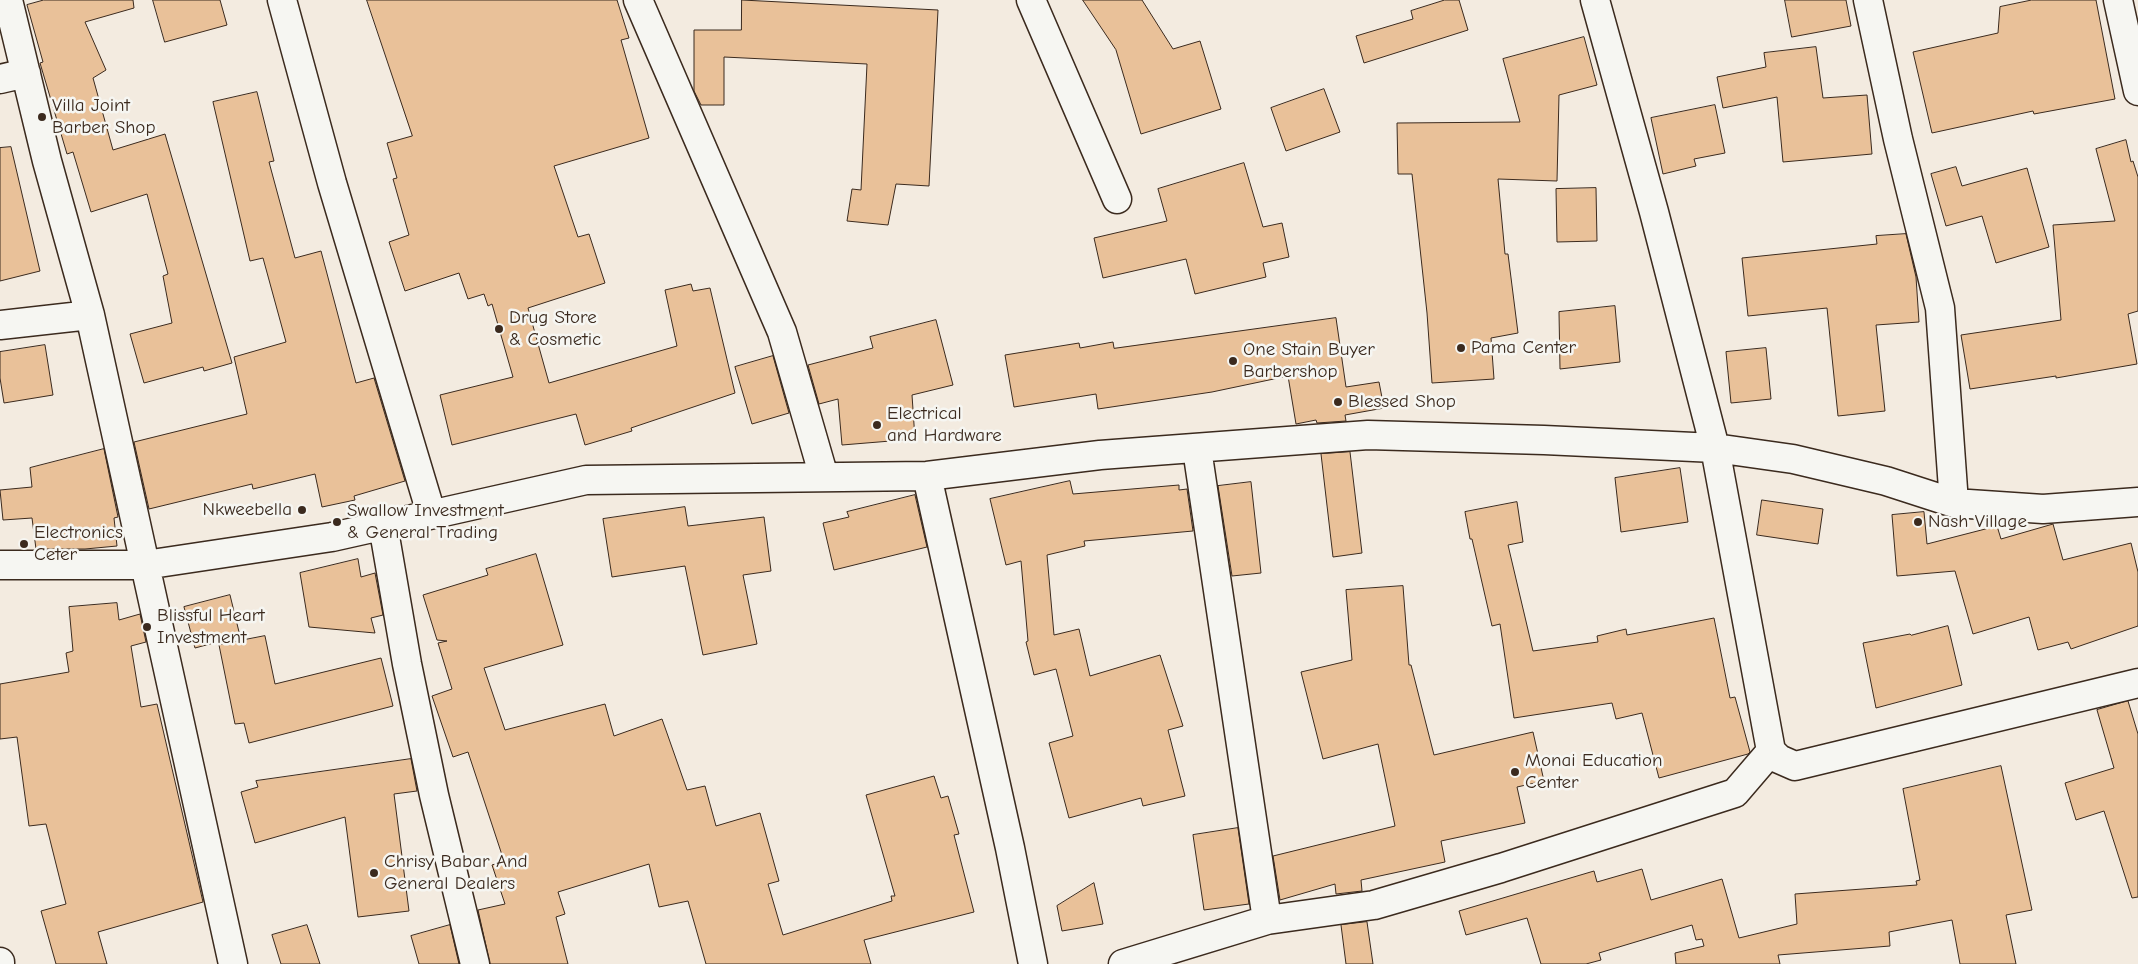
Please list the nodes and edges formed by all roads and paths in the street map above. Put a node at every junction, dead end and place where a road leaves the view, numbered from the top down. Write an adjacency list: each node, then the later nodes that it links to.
1 (8, 0): 8 (street)
2 (282, 0): 19 (street)
3 (638, 0): 16 (street)
4 (1031, 0): 10 (street)
5 (1595, 0): 13 (street)
6 (1868, 0): 18 (street)
7 (2118, 0): 9 (street)
8 (13, 76): 11 (street)
9 (2138, 91)
10 (1117, 199)
11 (90, 314): 12 (street); 22 (street)
12 (0, 325)
13 (1715, 448): 14 (street); 18 (street); 24 (street)
14 (1197, 449): 15 (street); 25 (street)
15 (927, 476): 16 (street); 28 (street)
16 (824, 477): 19 (street)
17 (2138, 502): 18 (street)
18 (1954, 503)
19 (431, 513): 20 (street)
20 (384, 525): 22 (street); 27 (street)
21 (0, 565): 22 (street)
22 (146, 565): 26 (street)
23 (2138, 683): 24 (street)
24 (1771, 751): 25 (street)
25 (1267, 920): 29 (street)
26 (233, 964)
27 (475, 964)
28 (1033, 964)
29 (1123, 964)

